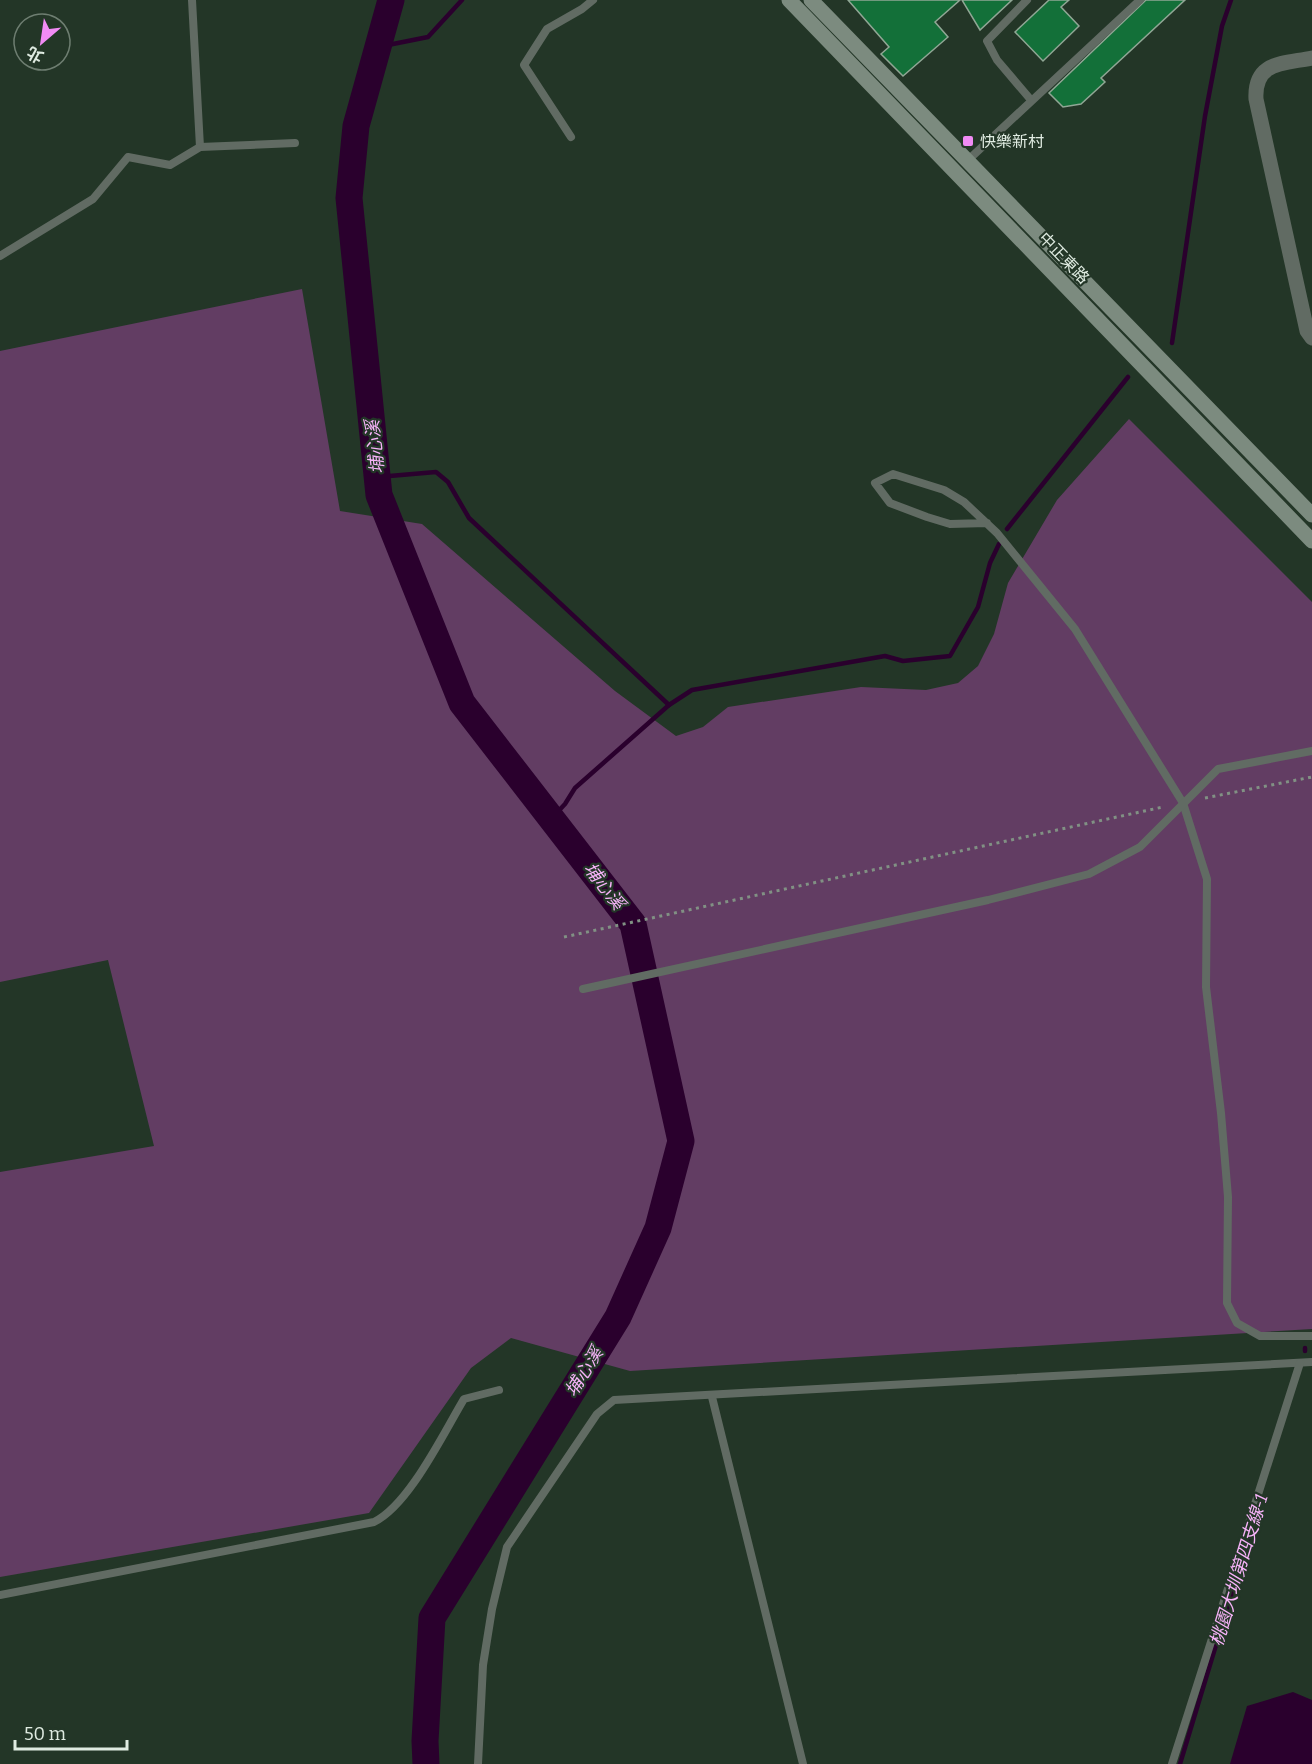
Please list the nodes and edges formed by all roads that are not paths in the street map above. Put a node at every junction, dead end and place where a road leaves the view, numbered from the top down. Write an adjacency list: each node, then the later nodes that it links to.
1 (192, 0): 11 (lane)
2 (593, 0): 9 (lane)
3 (789, 0): 12 (main road, 中正東路)
4 (812, 0): 12 (main road, 中正東路)
5 (1028, 0): 8 (lane)
6 (1140, 0): 8 (lane)
7 (1312, 58): 14 (street)
8 (1031, 100): 12 (lane)
9 (571, 137)
10 (295, 143): 11 (lane)
11 (200, 147): 13 (lane)
12 (962, 166): 15 (main road, 中正東路); 17 (main road, 中正東路)
13 (0, 256)
14 (1312, 339)
15 (1312, 515): 17 (lane)
16 (987, 523): 16 (lane); 20 (lane)
17 (1299, 527): 18 (main road, 中正東路)
18 (1312, 541)
19 (1312, 751): 20 (lane)
20 (1183, 803): 21 (lane); 22 (lane)
21 (583, 989)
22 (1312, 1336)
23 (1312, 1362): 24 (lane)
24 (1300, 1363): 26 (lane); 30 (lane)
25 (499, 1390): 27 (lane)
26 (712, 1397): 28 (lane); 29 (lane)
27 (0, 1595)
28 (478, 1764)
29 (803, 1764)
30 (1173, 1764)

